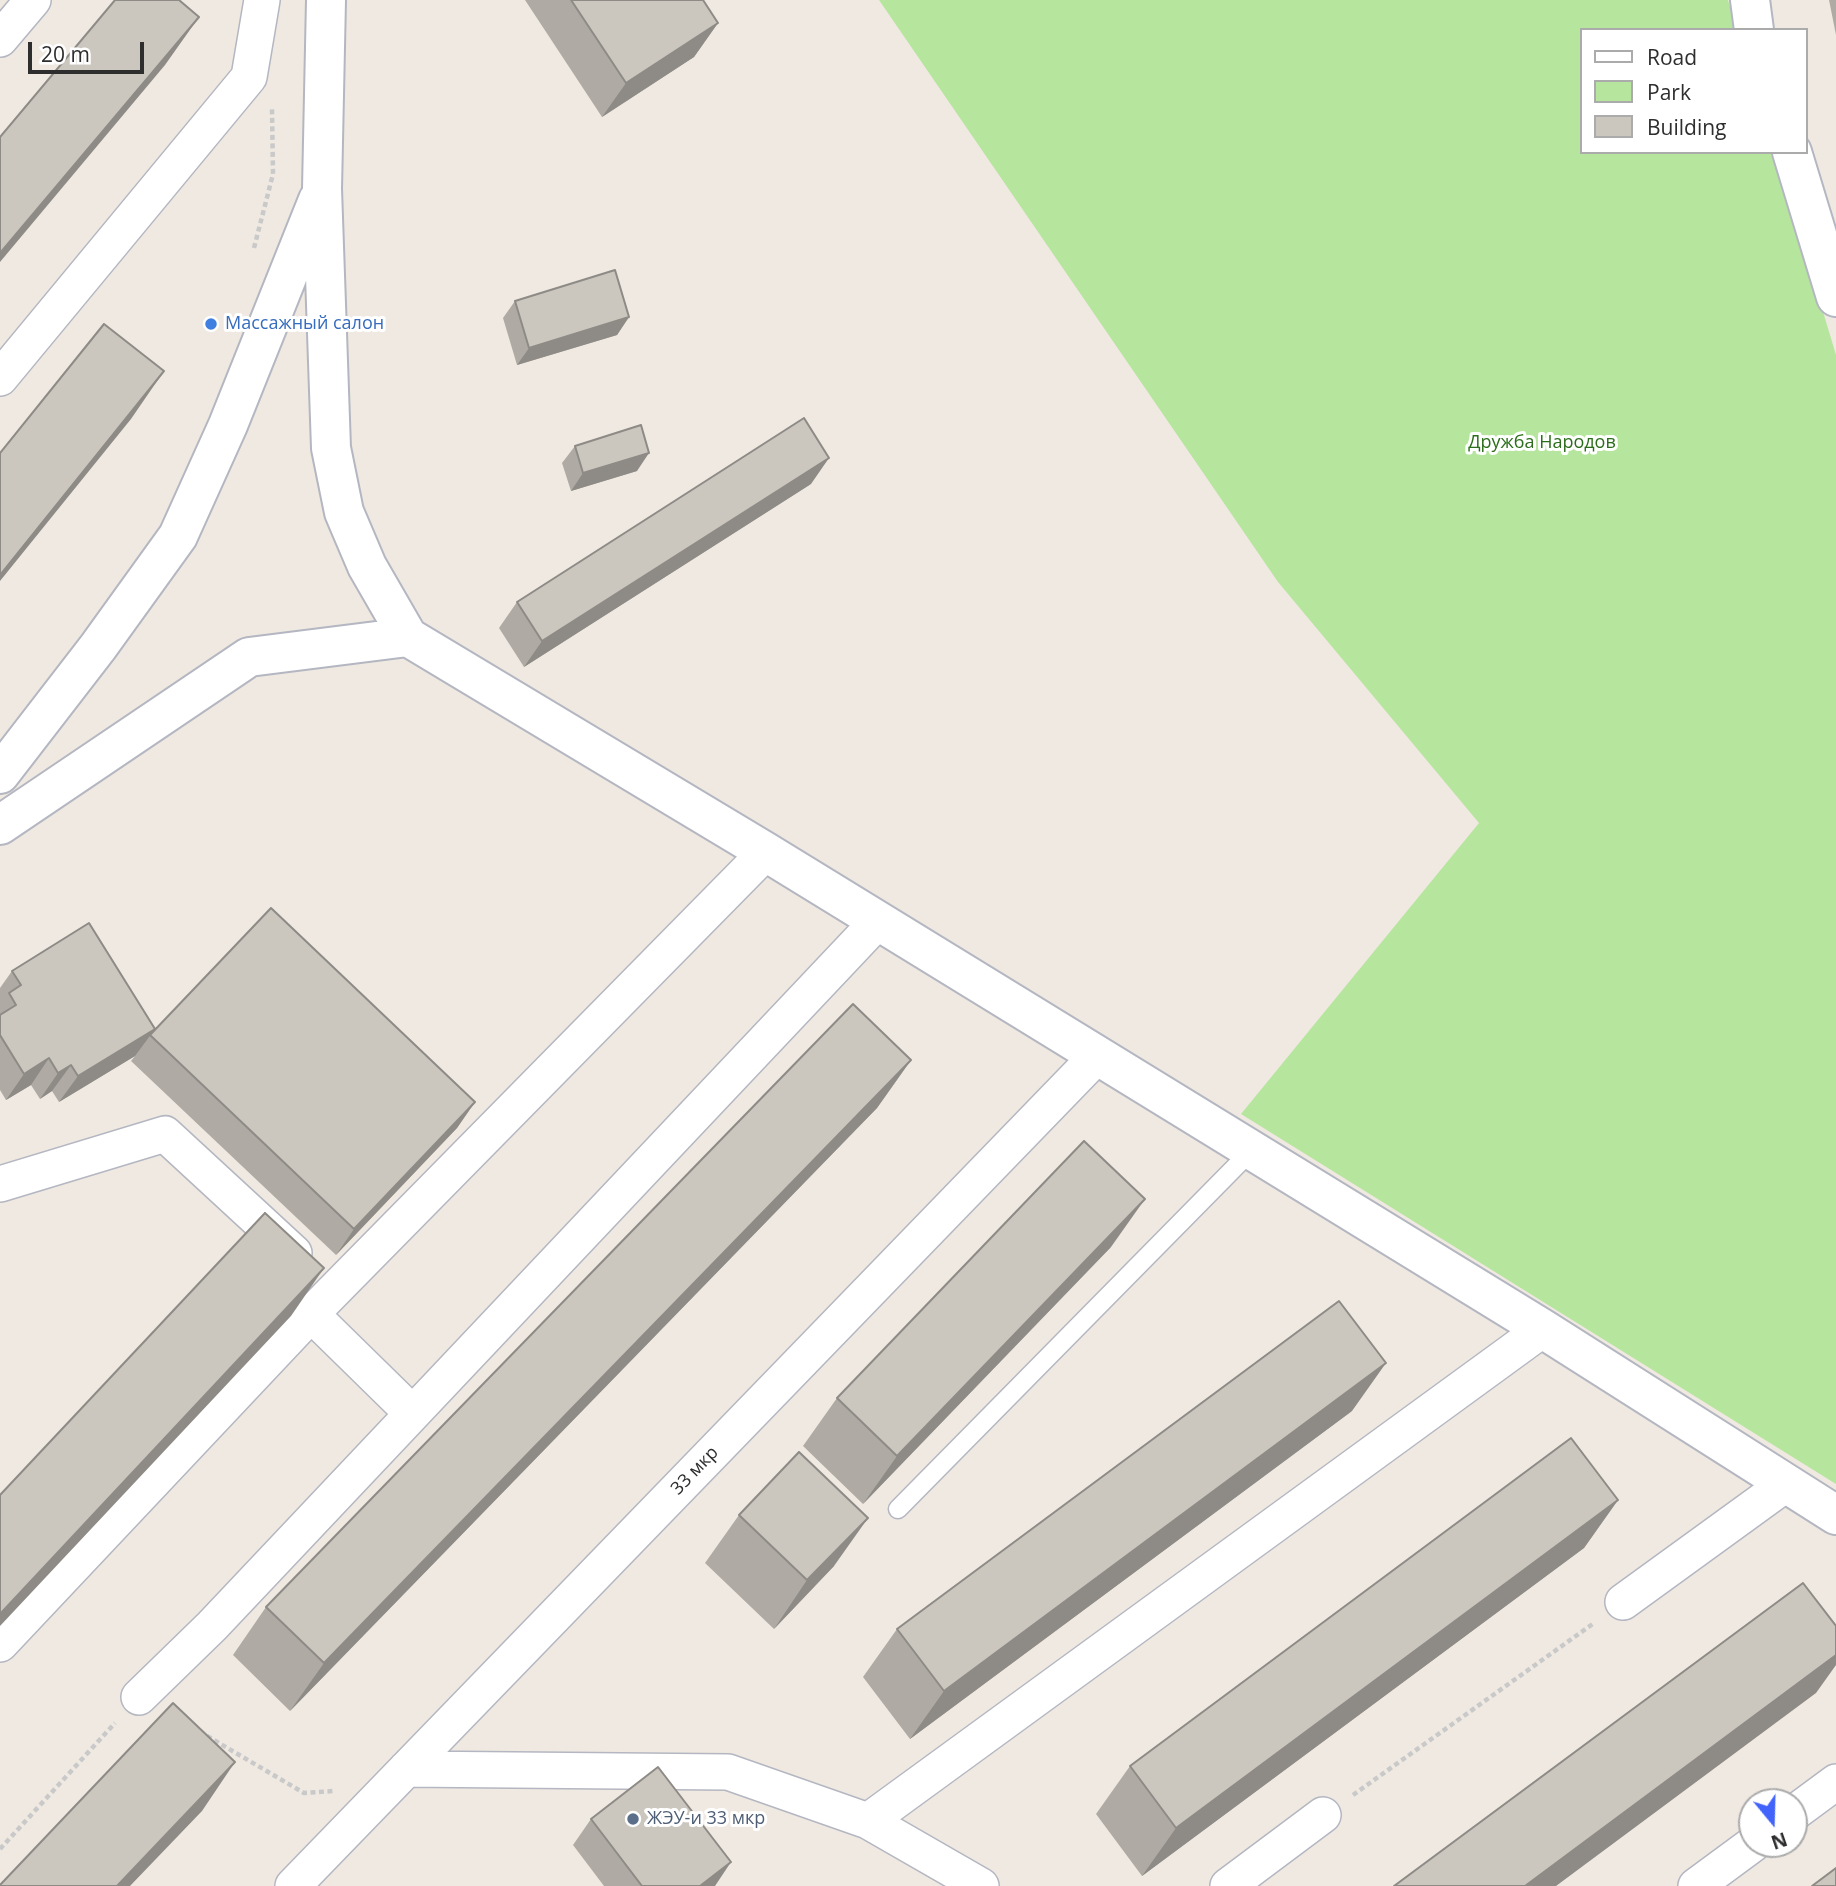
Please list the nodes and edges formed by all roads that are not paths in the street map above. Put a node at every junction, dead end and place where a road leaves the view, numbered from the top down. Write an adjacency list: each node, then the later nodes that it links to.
1 (33, 0): 6 (street)
2 (262, 0): 11 (street)
3 (326, 0): 8 (street)
4 (1750, 0): 5 (street)
5 (1754, 28)
6 (0, 39)
7 (1792, 154): 9 (street)
8 (322, 189): 12 (street); 13 (street)
9 (1828, 239): 10 (street)
10 (1836, 297)
11 (0, 378)
12 (408, 636): 14 (street); 15 (street)
13 (0, 774)
14 (0, 825)
15 (766, 852): 16 (street); 20 (street)
16 (878, 921): 17 (street); 22 (street)
17 (1097, 1056): 18 (street); 29 (street, 33 мкр)
18 (1251, 1151): 21 (street); 24 (lane)
19 (0, 1184): 20 (street)
20 (323, 1303): 22 (street); 27 (street)
21 (1543, 1329): 23 (street); 33 (street)
22 (412, 1413): 28 (street)
23 (1787, 1483): 25 (street); 26 (street)
24 (898, 1509)
25 (1836, 1515)
26 (1623, 1602)
27 (0, 1644)
28 (139, 1697)
29 (396, 1779): 33 (street); 35 (street, 33 мкр)
30 (1836, 1782): 31 (street)
31 (1808, 1803)
32 (1324, 1815): 37 (street)
33 (868, 1821): 36 (street)
34 (1738, 1855): 38 (street)
35 (293, 1886)
36 (981, 1886)
37 (1228, 1886)
38 (1696, 1886)

